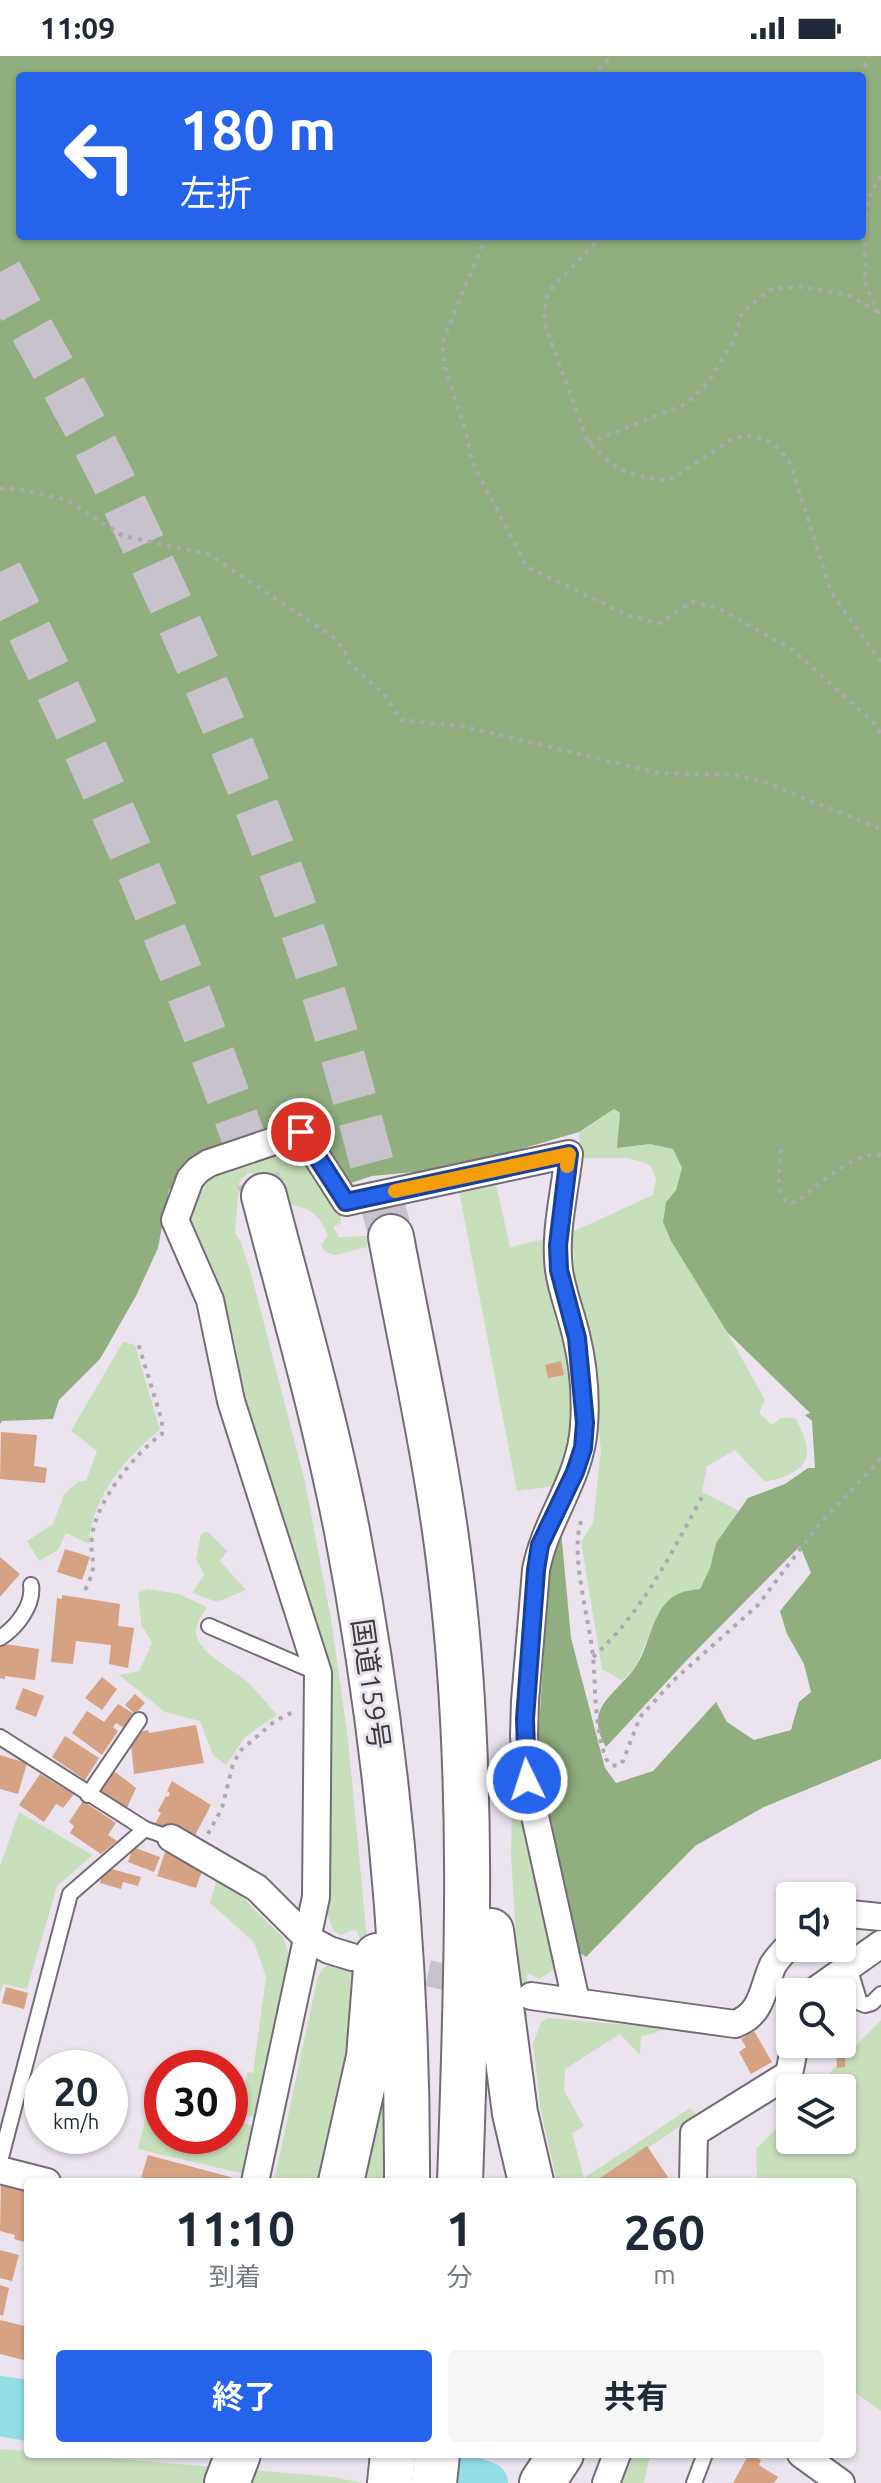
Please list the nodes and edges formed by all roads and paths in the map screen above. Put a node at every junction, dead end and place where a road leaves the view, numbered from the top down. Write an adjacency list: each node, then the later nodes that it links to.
1 (613, 56): 2 (path)
2 (595, 72)
3 (881, 176): 4 (path)
4 (866, 218)
5 (484, 240): 13 (path)
6 (598, 240): 10 (path)
7 (865, 240): 8 (path)
8 (878, 312): 9 (path); 10 (path)
9 (881, 319)
10 (588, 443): 12 (path)
11 (0, 489): 14 (path)
12 (881, 662)
13 (881, 734)
14 (881, 829)
15 (781, 1149): 16 (path)
16 (881, 1155)
17 (264, 1196): 19 (highway, 国道159号)
18 (391, 1237): 24 (highway)
19 (287, 1283): 54 (highway); 55 (highway, 国道159号)
20 (138, 1343): 26 (path)
21 (881, 1456): 29 (path)
22 (702, 1497): 29 (path)
23 (582, 1520): 29 (path)
24 (451, 1579): 56 (highway); 57 (highway)
25 (31, 1585): 28 (lane)
26 (85, 1590)
27 (209, 1626): 30 (lane)
28 (0, 1638)
29 (593, 1657)
30 (318, 1673): 31 (street); 48 (street)
31 (318, 1705): 37 (path); 40 (street)
32 (139, 1720): 34 (lane)
33 (0, 1737): 34 (lane)
34 (88, 1795): 35 (lane)
35 (145, 1829): 36 (lane); 50 (lane)
36 (171, 1838): 37 (street)
37 (197, 1853): 40 (street)
38 (856, 1915): 39 (street)
39 (881, 1917)
40 (307, 1938): 42 (street); 53 (street)
41 (879, 1947): 44 (street)
42 (352, 1957)
43 (776, 1960): 48 (street)
44 (849, 1967): 45 (street); 46 (lane)
45 (833, 1978)
46 (881, 1994)
47 (531, 1996): 48 (street)
48 (576, 2001)
49 (792, 2058): 58 (street)
50 (0, 2161)
51 (0, 2170): 52 (street)
52 (31, 2178)
53 (256, 2178)
54 (342, 2178)
55 (407, 2178)
56 (460, 2178)
57 (530, 2178)
58 (693, 2178)
59 (236, 2458): 66 (highway)
60 (393, 2458): 67 (highway)
61 (437, 2458): 68 (highway)
62 (558, 2458): 69 (highway)
63 (615, 2458): 70 (street)
64 (703, 2458): 71 (lane)
65 (807, 2458): 72 (street)
66 (227, 2483)
67 (390, 2483)
68 (434, 2483)
69 (542, 2483)
70 (606, 2483)
71 (694, 2483)
72 (841, 2483)

